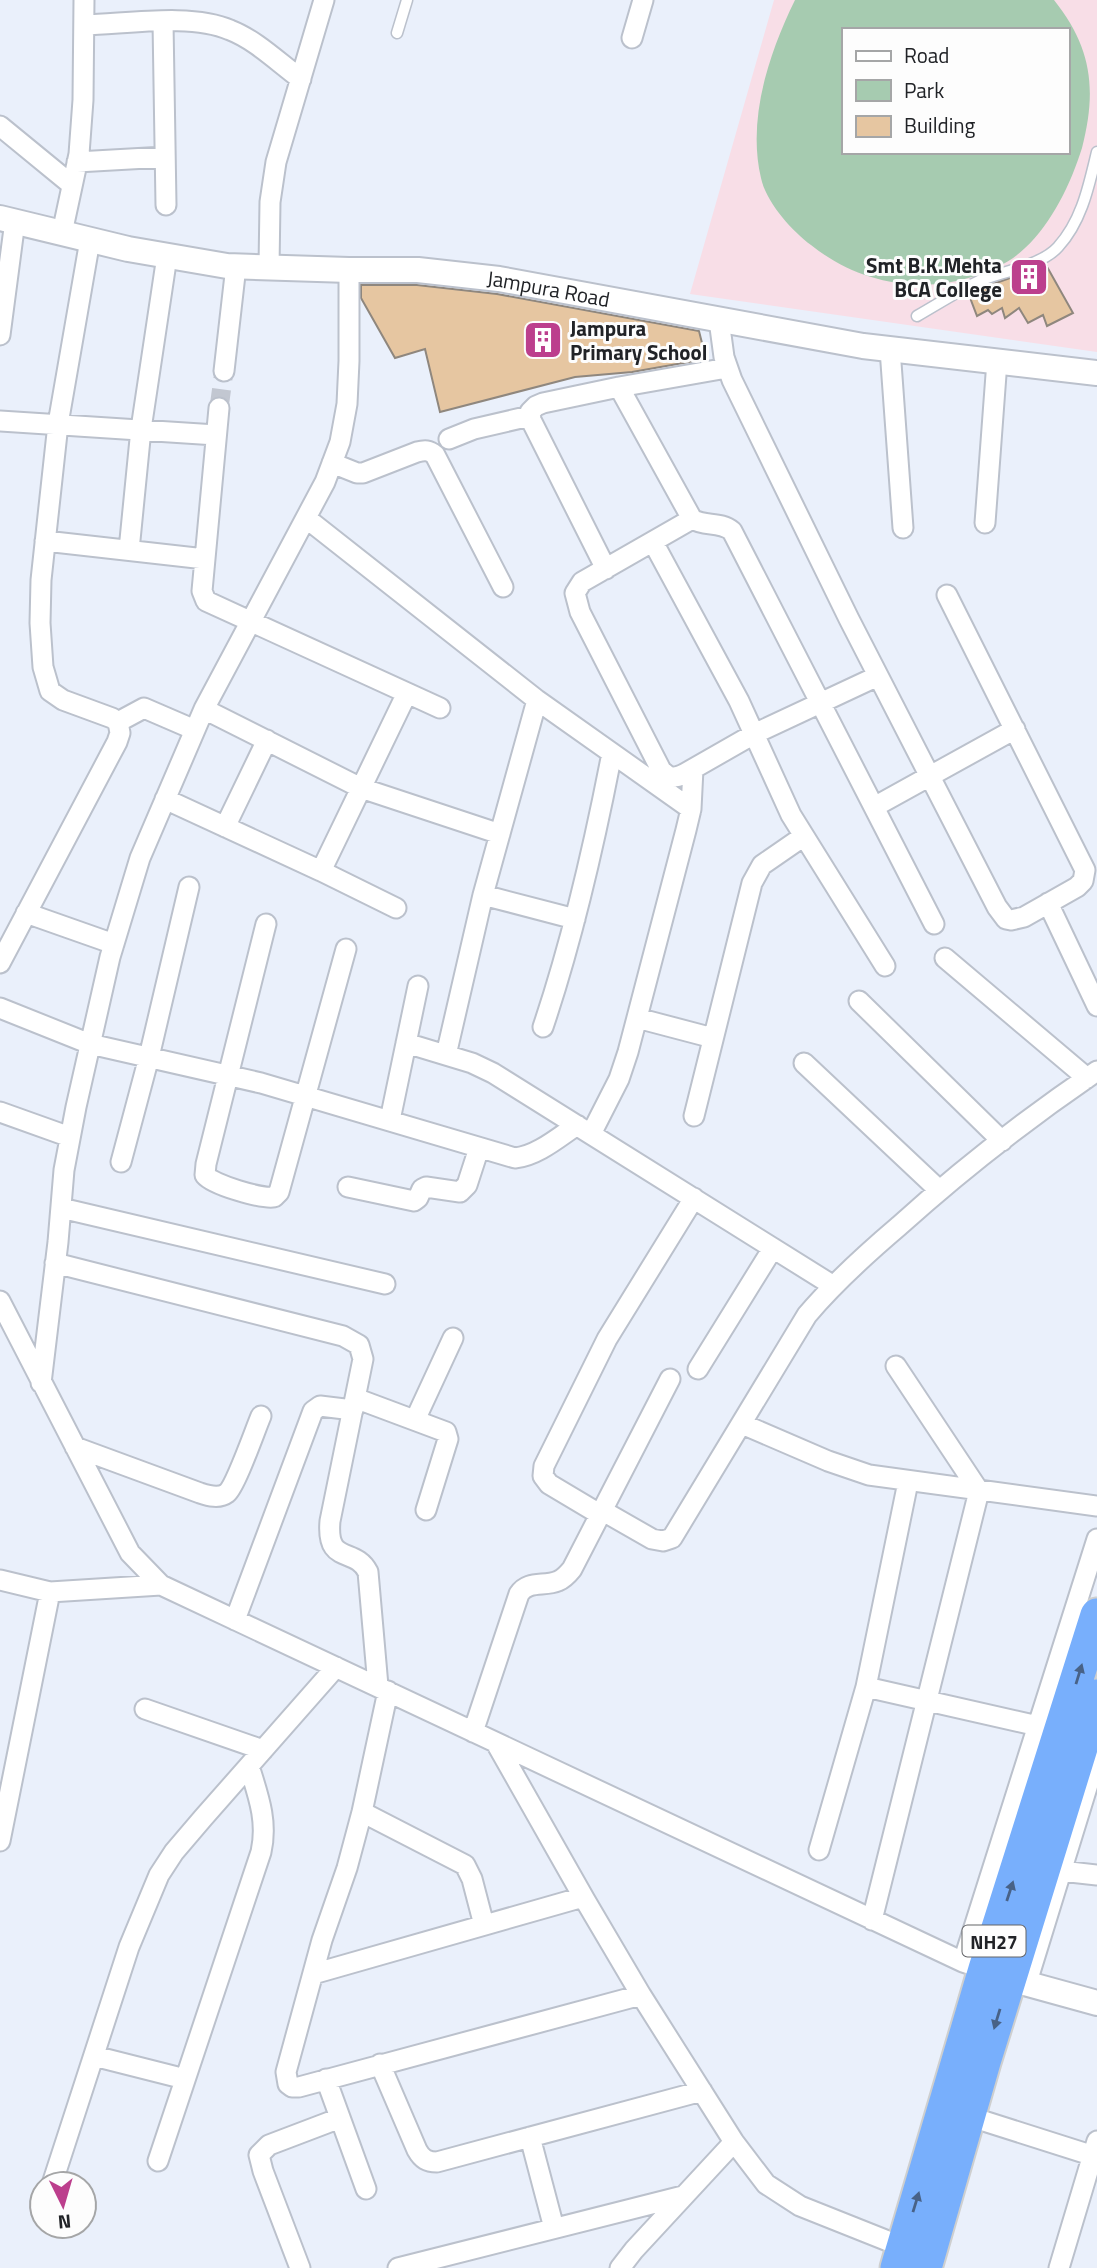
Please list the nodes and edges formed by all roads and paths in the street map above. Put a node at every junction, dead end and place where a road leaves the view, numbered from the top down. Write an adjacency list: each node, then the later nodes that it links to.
1 (84, 0): 6 (street)
2 (324, 0): 9 (street)
3 (407, 0): 7 (lane)
4 (643, 0): 8 (street)
5 (163, 22): 6 (street); 9 (street); 12 (street)
6 (85, 25): 13 (street)
7 (397, 33)
8 (632, 38)
9 (301, 79): 21 (street)
10 (0, 126): 14 (street)
11 (1097, 152): 23 (lane)
12 (165, 157): 13 (street); 15 (street)
13 (77, 162): 14 (street)
14 (72, 185): 17 (street)
15 (166, 205)
16 (7, 220): 17 (street, Jampura Road); 25 (street)
17 (62, 233): 18 (street, Jampura Road)
18 (90, 240): 19 (street, Jampura Road); 35 (street)
19 (167, 256): 20 (street, Jampura Road); 36 (street)
20 (236, 266): 21 (street, Jampura Road); 29 (street)
21 (269, 267): 22 (street, Jampura Road)
22 (349, 270): 24 (street, Jampura Road); 39 (street)
23 (917, 316)
24 (719, 320): 26 (street, Jampura Road); 28 (street)
25 (0, 335)
26 (890, 349): 27 (street, Jampura Road); 43 (street)
27 (997, 361): 30 (street, Jampura Road); 42 (street)
28 (727, 368): 31 (street); 52 (street)
29 (224, 371)
30 (1097, 373)
31 (619, 387): 33 (street); 41 (street)
32 (219, 408): 37 (street)
33 (530, 416): 38 (street); 48 (street)
34 (0, 421): 35 (street)
35 (58, 424): 36 (street); 44 (street)
36 (141, 429): 37 (street); 46 (street)
37 (216, 435): 47 (street)
38 (449, 439)
39 (332, 463): 40 (street); 49 (street)
40 (306, 518): 51 (street); 54 (street)
41 (692, 519): 45 (street); 55 (street)
42 (985, 523)
43 (903, 528)
44 (45, 541): 46 (street); 58 (street)
45 (653, 542): 48 (street); 61 (street)
46 (129, 550): 47 (street)
47 (205, 559): 51 (street)
48 (606, 569): 64 (street)
49 (503, 587)
50 (947, 595): 59 (street)
51 (251, 621): 53 (street); 57 (street)
52 (878, 676): 55 (street); 65 (street)
53 (407, 693): 56 (street); 66 (street)
54 (537, 700): 63 (street); 71 (street)
55 (820, 702): 61 (street); 68 (street)
56 (440, 708)
57 (205, 709): 60 (street); 62 (street)
58 (118, 722): 60 (street); 79 (street)
59 (1015, 729): 65 (street); 73 (street)
60 (195, 730): 67 (street)
61 (754, 734): 64 (street); 72 (street)
62 (267, 740): 66 (street); 70 (street)
63 (612, 753): 69 (street); 80 (street)
64 (693, 769): 69 (street)
65 (930, 777): 68 (street); 77 (street)
66 (361, 788): 71 (street); 74 (street)
67 (165, 799): 70 (street); 83 (street)
68 (874, 807): 82 (street)
69 (691, 809): 92 (street)
70 (226, 827): 74 (street)
71 (500, 834): 76 (street)
72 (804, 836): 87 (street); 94 (street)
73 (1090, 869): 77 (street)
74 (321, 871): 78 (street)
75 (189, 887): 98 (street)
76 (483, 895): 80 (street); 97 (street)
77 (1048, 903): 90 (street)
78 (396, 908)
79 (26, 913): 83 (street); 85 (street)
80 (575, 919): 93 (street)
81 (266, 924): 101 (street)
82 (934, 924)
83 (114, 944): 96 (street)
84 (346, 949): 102 (street)
85 (1, 956)
86 (945, 958): 100 (street)
87 (886, 966)
88 (418, 986): 95 (street)
89 (859, 1001): 108 (street)
90 (1097, 1006)
91 (0, 1008): 96 (street)
92 (637, 1018): 94 (street); 106 (street)
93 (543, 1027)
94 (713, 1038): 104 (street)
95 (406, 1043): 97 (street); 105 (street)
96 (90, 1044): 98 (street); 107 (street)
97 (446, 1055): 106 (street)
98 (149, 1057): 101 (street); 110 (street)
99 (804, 1063): 112 (street)
100 (1092, 1074): 108 (street)
101 (229, 1075): 102 (street); 102 (street)
102 (306, 1096): 105 (street)
103 (0, 1112): 107 (street)
104 (694, 1116)
105 (390, 1120): 109 (street)
106 (584, 1130): 109 (street); 113 (street)
107 (70, 1137): 114 (street)
108 (1002, 1141): 112 (street)
109 (480, 1148): 111 (street)
110 (121, 1162)
111 (348, 1187)
112 (939, 1190): 118 (street)
113 (694, 1198): 115 (street); 134 (street)
114 (61, 1208): 116 (street); 117 (street)
115 (773, 1248): 118 (street); 122 (street)
116 (55, 1263): 124 (street); 125 (street)
117 (385, 1284)
118 (832, 1285): 128 (street)
119 (0, 1301): 124 (street)
120 (453, 1338): 127 (street)
121 (896, 1366): 131 (street)
122 (698, 1369)
123 (670, 1379): 134 (street)
124 (41, 1384): 129 (street)
125 (354, 1404): 127 (street); 140 (street); 143 (street)
126 (261, 1416): 129 (street)
127 (415, 1420): 133 (street)
128 (742, 1423): 130 (street); 134 (street)
129 (75, 1447): 137 (street)
130 (908, 1482): 131 (street); 142 (street)
131 (978, 1491): 132 (street); 145 (street)
132 (1097, 1506)
133 (426, 1510)
134 (602, 1513): 148 (street)
135 (1097, 1539): 147 (street)
136 (0, 1580): 138 (street)
137 (161, 1585): 138 (street); 140 (street)
138 (50, 1592): 153 (street)
139 (1097, 1615): 162 (highway, NH27, one-way to 139)
140 (235, 1620): 141 (street)
141 (336, 1667): 143 (street); 150 (street)
142 (866, 1687): 145 (street); 156 (street)
143 (383, 1689): 148 (street); 154 (street)
144 (1097, 1696): 162 (highway, NH27)
145 (926, 1700): 147 (street); 160 (street)
146 (145, 1709): 150 (street)
147 (1038, 1726): 162 (street)
148 (473, 1732): 149 (street)
149 (496, 1743): 159 (street); 160 (street)
150 (263, 1750): 152 (street)
151 (1097, 1755): 157 (street)
152 (249, 1766): 166 (street); 168 (street)
153 (7, 1775): 155 (street)
154 (362, 1812): 161 (street); 163 (street)
155 (0, 1841)
156 (819, 1850)
157 (1061, 1871): 158 (street); 162 (street)
158 (1097, 1875)
159 (583, 1897): 161 (street); 164 (street)
160 (872, 1920): 162 (street)
161 (484, 1925): 163 (street)
162 (996, 1973): 165 (street); 171 (highway, NH27, one-way to 171); 182 (highway, NH27, one-way to 162)
163 (313, 1974): 169 (street)
164 (641, 1995): 167 (street); 170 (street)
165 (1097, 2003)
166 (94, 2056): 168 (street); 177 (street)
167 (380, 2064): 169 (street); 173 (street)
168 (185, 2079): 176 (street)
169 (326, 2079): 172 (street)
170 (702, 2091): 173 (street); 174 (street)
171 (968, 2116): 175 (street); 182 (highway, NH27)
172 (340, 2118): 178 (street); 183 (street)
173 (530, 2137): 180 (street)
174 (734, 2142): 179 (street); 182 (street)
175 (1096, 2152): 186 (street)
176 (158, 2161)
177 (57, 2170)
178 (366, 2189)
179 (683, 2196): 180 (street); 185 (street)
180 (554, 2228): 181 (street)
181 (473, 2259): 184 (street)
182 (920, 2261)
183 (300, 2268)
184 (398, 2268)
185 (620, 2268)
186 (1059, 2268)

